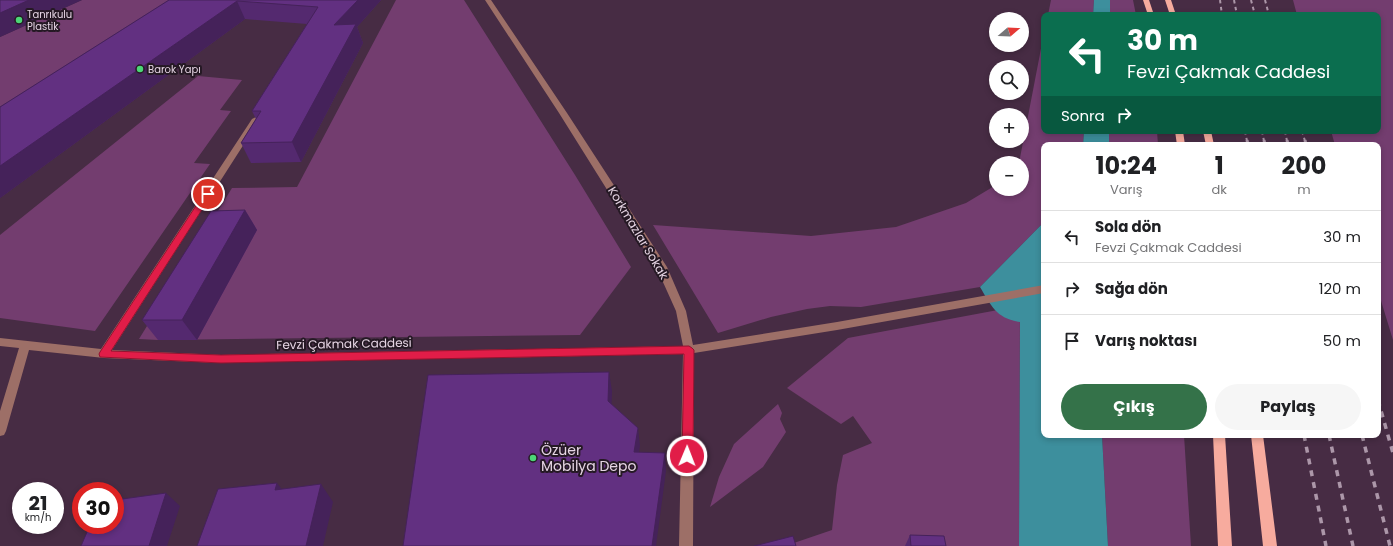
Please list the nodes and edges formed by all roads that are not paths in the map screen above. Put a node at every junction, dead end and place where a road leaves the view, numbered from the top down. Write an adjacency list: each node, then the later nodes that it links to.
1 (488, 0): 10 (street, Korkmazlar Sokak)
2 (1146, 0): 4 (main road)
3 (1168, 0): 5 (main road)
4 (1150, 12)
5 (1172, 12)
6 (260, 113): 11 (street)
7 (1041, 291): 10 (street, Fevzi Çakmak Caddesi)
8 (0, 342): 9 (street, Fevzi Çakmak Caddesi)
9 (25, 345): 11 (street, Fevzi Çakmak Caddesi); 12 (street)
10 (689, 350): 11 (street, Fevzi Çakmak Caddesi); 15 (street, Korkmazlar Sokak)
11 (104, 354)
12 (0, 431)
13 (1219, 438): 16 (main road)
14 (1258, 438): 17 (main road)
15 (686, 546)
16 (1225, 546)
17 (1270, 546)

